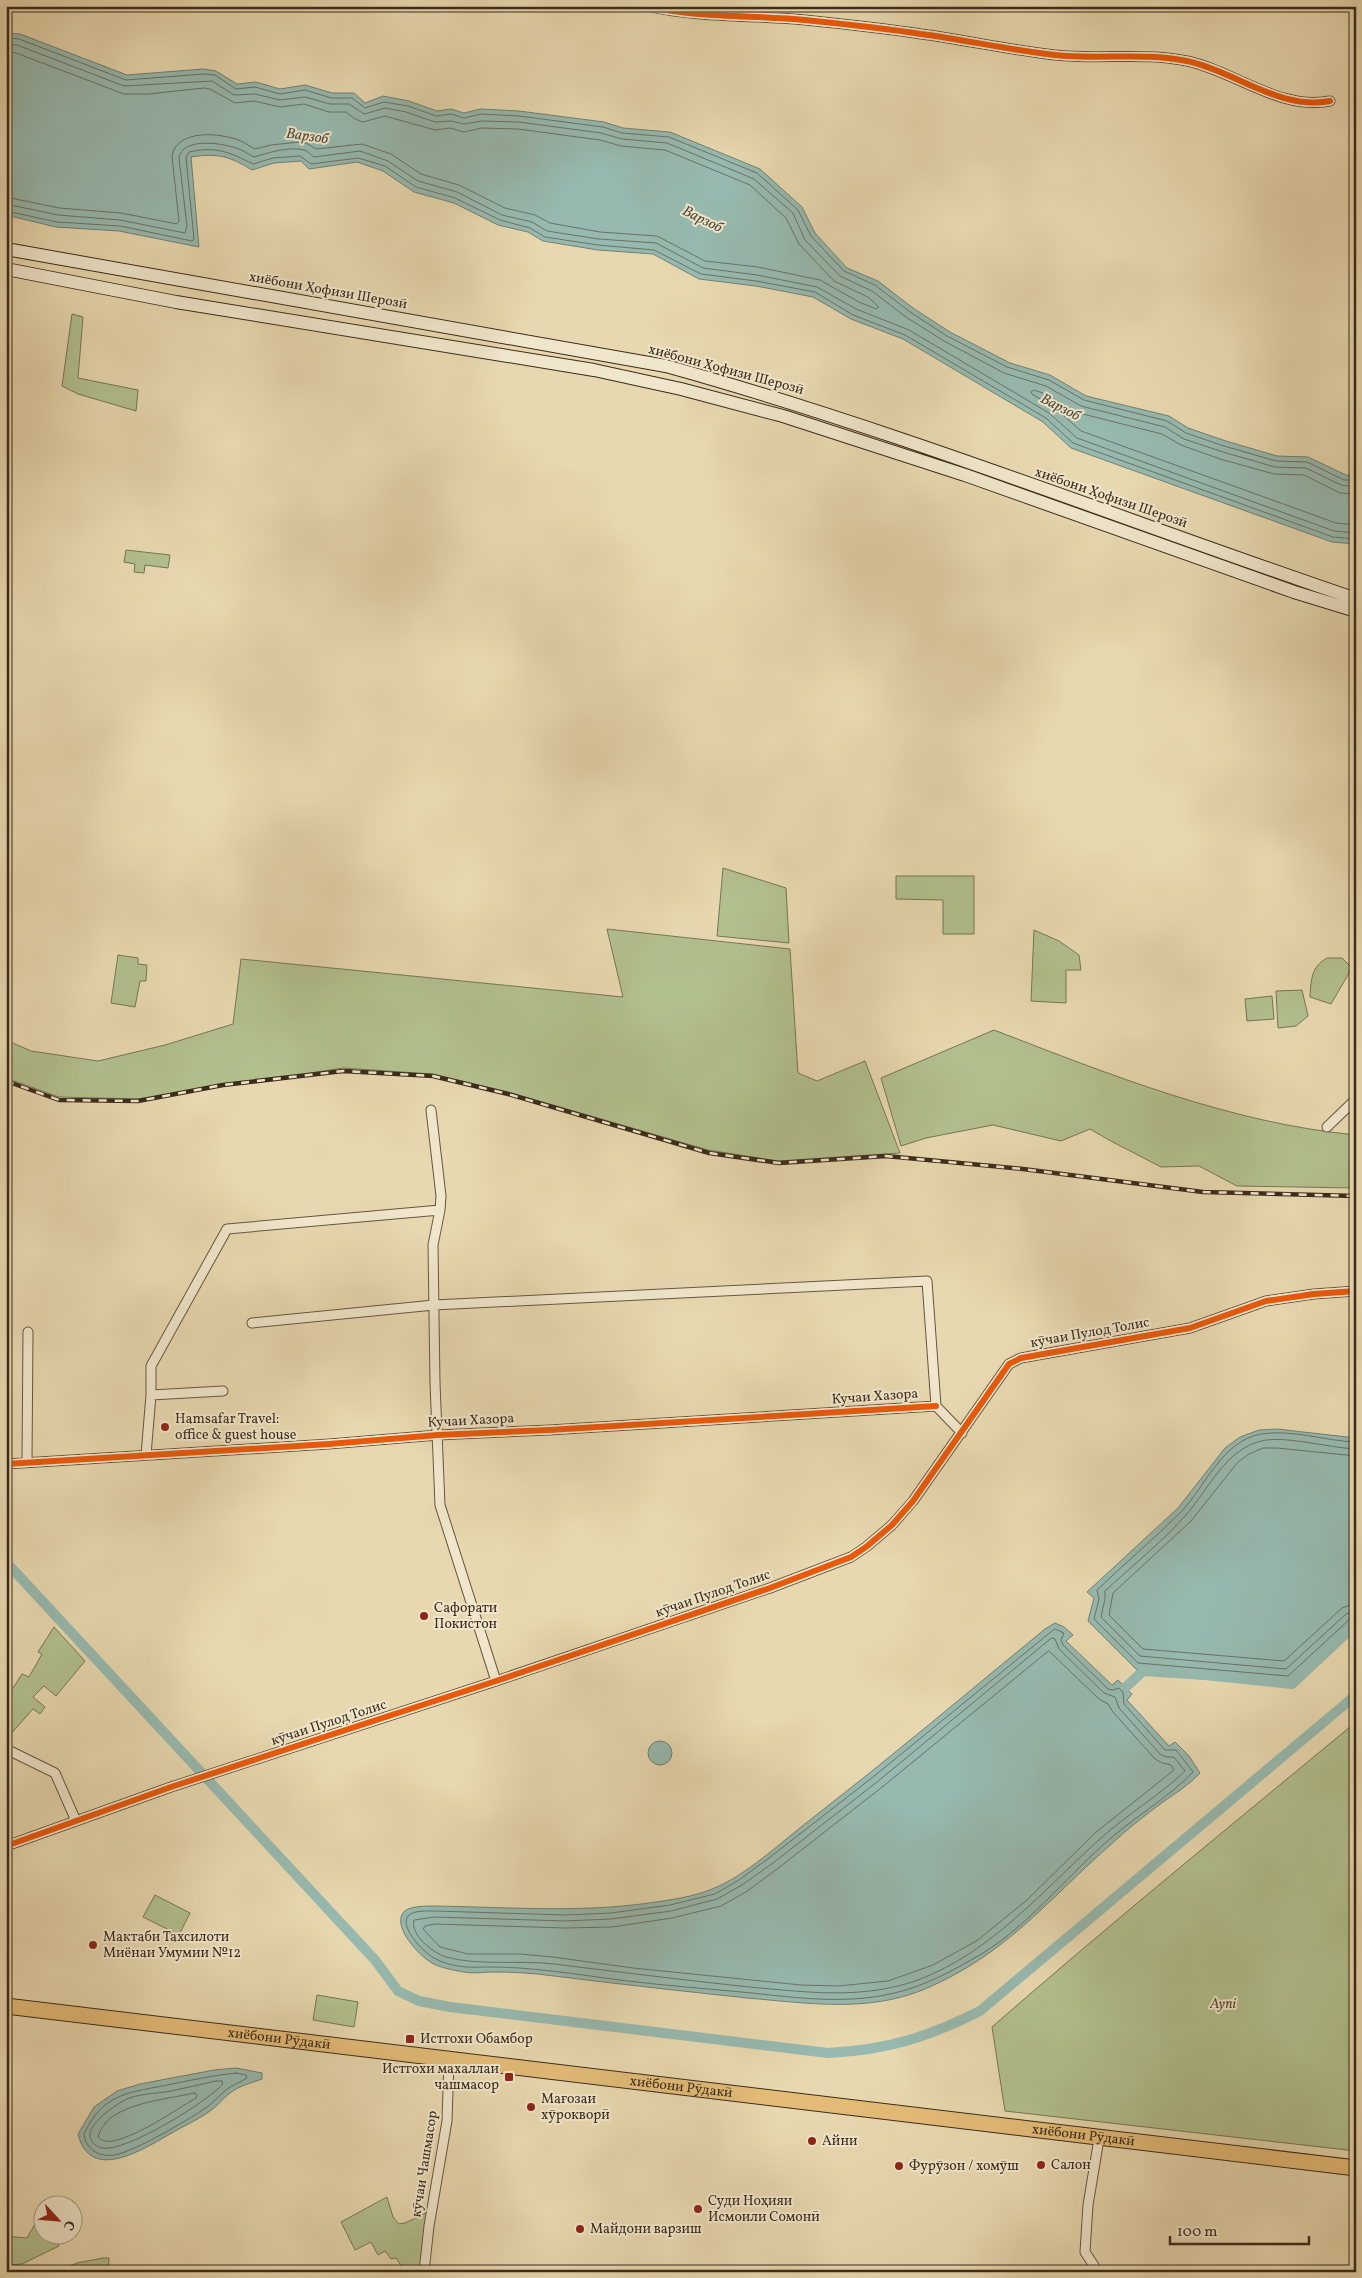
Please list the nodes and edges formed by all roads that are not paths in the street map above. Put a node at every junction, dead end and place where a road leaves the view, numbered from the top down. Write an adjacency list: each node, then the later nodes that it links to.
1 (651, 8): 2 (street)
2 (1330, 101)
3 (6, 249): 5 (main road, хиёбони Ҳофизи Шерозӣ)
4 (6, 270): 6 (main road, хиёбони Ҳофизи Шерозӣ)
5 (1356, 599)
6 (1356, 612)
7 (1356, 1099): 9 (street)
8 (431, 1110): 10 (street)
9 (1327, 1127)
10 (440, 1210): 12 (street); 16 (street)
11 (1356, 1291): 18 (street, кӯчаи Пулод Толис)
12 (434, 1305): 13 (street); 17 (street); 19 (street)
13 (252, 1322)
14 (28, 1332): 21 (street)
15 (223, 1391): 16 (street)
16 (151, 1395): 20 (street)
17 (936, 1406): 18 (street); 19 (street, Кучаи Хазора)
18 (962, 1432): 23 (street, кӯчаи Пулод Толис)
19 (438, 1435): 20 (street, Кучаи Хазора); 23 (street)
20 (146, 1455): 21 (street, Кучаи Хазора)
21 (27, 1462): 22 (street, Кучаи Хазора)
22 (6, 1464)
23 (496, 1682): 25 (street, кӯчаи Пулод Толис)
24 (6, 1749): 25 (street)
25 (76, 1821): 26 (street, кӯчаи Пулод Толис)
26 (6, 1846)
27 (6, 2006): 28 (highway, хиёбони Рӯдакӣ)
28 (449, 2060): 29 (highway, хиёбони Рӯдакӣ); 31 (street, кӯчаи Чашмасор)
29 (1099, 2139): 30 (highway, хиёбони Рӯдакӣ); 32 (street)
30 (1356, 2168)
31 (424, 2272)
32 (1098, 2272)

